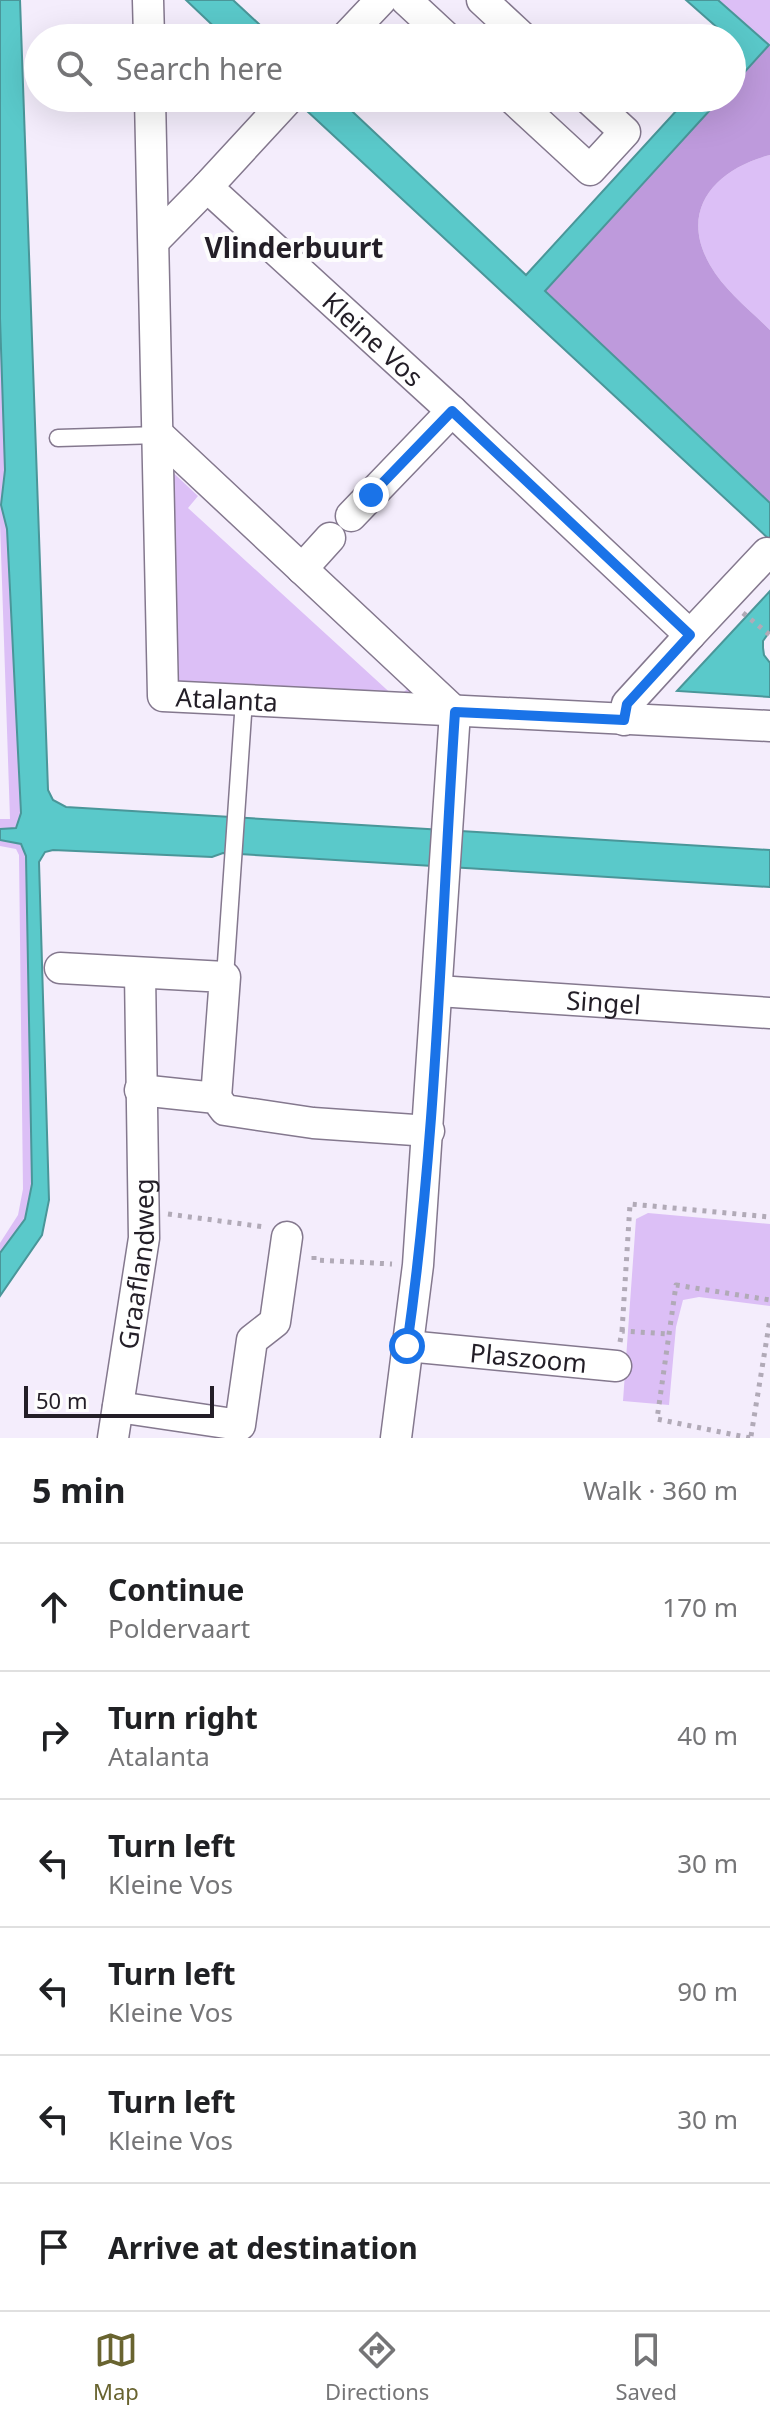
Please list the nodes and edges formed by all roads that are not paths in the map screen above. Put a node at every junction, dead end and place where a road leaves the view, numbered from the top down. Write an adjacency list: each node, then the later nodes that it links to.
1 (148, 0): 5 (street)
2 (381, 0): 6 (street)
3 (406, 0): 7 (street)
4 (482, 0): 8 (street)
5 (149, 24)
6 (358, 24)
7 (432, 24)
8 (508, 24)
9 (150, 112): 14 (street, Atalanta)
10 (276, 112): 13 (street)
11 (527, 112): 12 (street)
12 (603, 112)
13 (207, 187): 14 (street); 15 (street, Kleine Vos)
14 (154, 241): 16 (street, Atalanta)
15 (452, 411): 19 (street); 20 (street, Kleine Vos)
16 (159, 435): 17 (lane); 19 (street); 21 (street, Atalanta)
17 (58, 438)
18 (767, 553): 20 (street)
19 (302, 569): 22 (street)
20 (690, 635): 23 (street)
21 (244, 700): 22 (street, Atalanta); 27 (lane)
22 (455, 712): 23 (street, Atalanta); 28 (street)
23 (624, 720): 24 (street, Atalanta)
24 (770, 726)
25 (60, 968): 26 (street)
26 (140, 973): 27 (street); 30 (street, Graaflandweg)
27 (225, 977): 31 (street)
28 (438, 991): 29 (street, Singel); 32 (street)
29 (770, 1013)
30 (140, 1090): 31 (street); 36 (street, Graaflandweg)
31 (216, 1098): 32 (street)
32 (429, 1131): 34 (street)
33 (287, 1237): 36 (street)
34 (407, 1346): 35 (street, Plaszoom); 38 (street)
35 (616, 1366)
36 (118, 1407): 37 (street, Graaflandweg)
37 (113, 1438)
38 (396, 1438)

